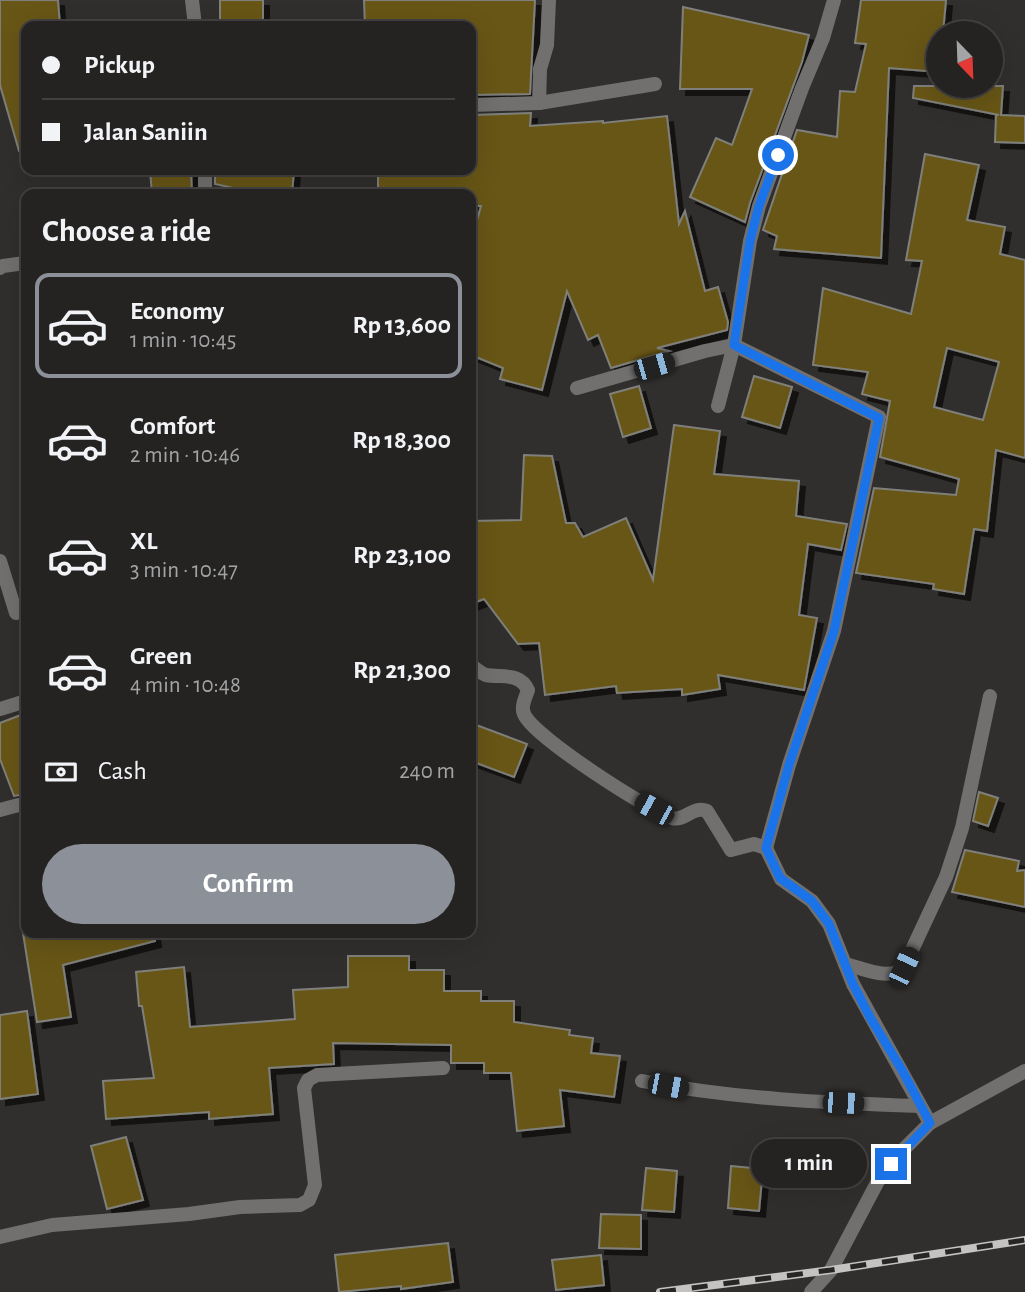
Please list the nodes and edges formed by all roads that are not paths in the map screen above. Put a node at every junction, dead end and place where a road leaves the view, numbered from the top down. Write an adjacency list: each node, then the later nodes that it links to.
1 (192, 0): 4 (street)
2 (549, 0): 6 (street)
3 (834, 0): 10 (street)
4 (194, 21)
5 (655, 85): 6 (street)
6 (540, 103): 7 (street)
7 (476, 105)
8 (21, 264): 9 (street)
9 (0, 268)
10 (734, 345): 11 (street); 12 (street); 21 (street)
11 (577, 388)
12 (718, 407)
13 (0, 561): 14 (street)
14 (16, 613)
15 (476, 669): 21 (street)
16 (990, 696): 22 (street)
17 (21, 703): 18 (street)
18 (0, 709)
19 (21, 804): 20 (street)
20 (0, 810)
21 (766, 848): 22 (street)
22 (845, 964): 26 (street)
23 (443, 1068): 28 (street)
24 (1025, 1072): 27 (street)
25 (642, 1081): 26 (street)
26 (920, 1106): 27 (street)
27 (930, 1123): 29 (street)
28 (0, 1237)
29 (811, 1292)

